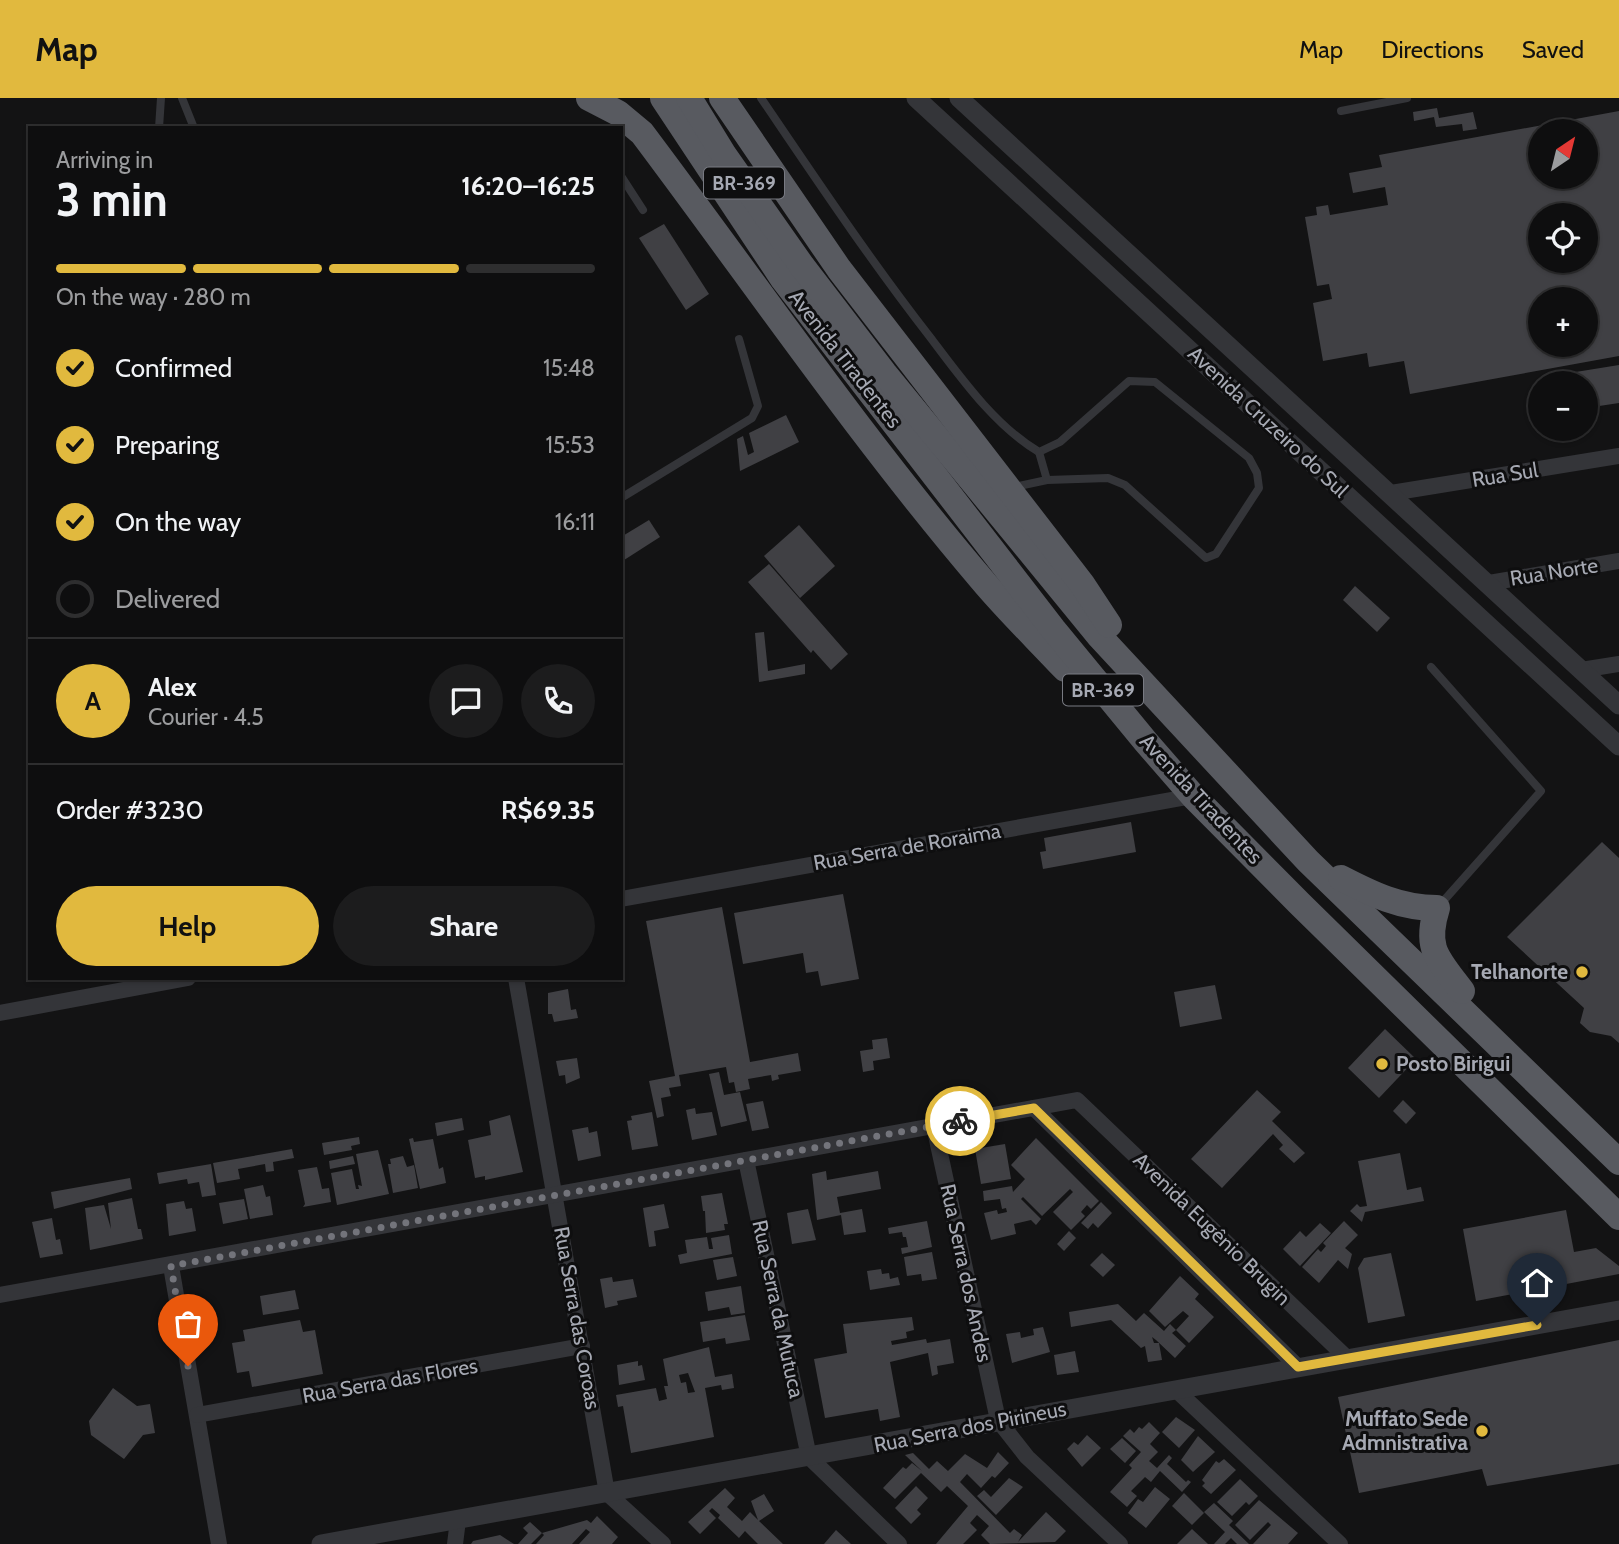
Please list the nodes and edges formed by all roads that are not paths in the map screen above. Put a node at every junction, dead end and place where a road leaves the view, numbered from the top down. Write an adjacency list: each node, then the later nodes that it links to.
1 (161, 98): 12 (lane)
2 (182, 98): 13 (lane)
3 (589, 98): 30 (highway)
4 (663, 98): 30 (highway, Avenida Tiradentes / BR-369)
5 (689, 98): 29 (highway, Avenida Tiradentes / BR-369)
6 (722, 98): 20 (highway)
7 (761, 98): 17 (lane)
8 (916, 98): 31 (street, Avenida Cruzeiro do Sul)
9 (959, 98): 21 (street, Avenida Cruzeiro do Sul)
10 (1407, 98): 11 (lane)
11 (1341, 111)
12 (159, 126)
13 (193, 126)
14 (623, 179): 15 (lane)
15 (643, 209)
16 (739, 339): 22 (lane)
17 (1040, 452): 19 (lane); 19 (lane)
18 (1619, 456): 21 (street, Rua Sul)
19 (1046, 480): 20 (lane)
20 (1007, 488): 29 (highway)
21 (1391, 493): 24 (street, Avenida Cruzeiro do Sul)
22 (623, 497)
23 (1619, 561): 24 (street, Rua Norte)
24 (1489, 583): 27 (street, Avenida Cruzeiro do Sul)
25 (1619, 664): 27 (street)
26 (1431, 667): 35 (lane)
27 (1581, 670): 28 (street, Avenida Cruzeiro do Sul)
28 (1619, 705)
29 (1166, 711): 33 (highway, Avenida Tiradentes / BR-369)
30 (1146, 743): 32 (highway, Avenida Tiradentes / BR-369)
31 (1619, 747)
32 (1193, 796): 34 (street, Rua Serra de Roraima); 45 (highway, Avenida Tiradentes / BR-369)
33 (1308, 861): 35 (highway); 39 (highway, Avenida Tiradentes / BR-369)
34 (623, 899)
35 (1437, 908): 39 (highway)
36 (177, 980): 38 (street)
37 (516, 980): 44 (street, Rua Serra das Coroas)
38 (0, 1013)
39 (1520, 1066): 43 (highway, Avenida Tiradentes / BR-369)
40 (1034, 1108): 41 (street); 50 (street, Avenida Eugênio Brugin); 51 (street, Avenida Eugênio Brugin)
41 (934, 1126): 42 (street); 54 (street, Rua Serra dos Andes)
42 (746, 1160): 44 (street); 55 (street, Rua Serra da Mutuca)
43 (1619, 1162)
44 (556, 1195): 46 (street); 49 (street, Rua Serra das Coroas)
45 (1619, 1217)
46 (171, 1266): 47 (street); 53 (street)
47 (0, 1295)
48 (1619, 1310): 50 (street, Rua Serra dos Pirineus)
49 (582, 1346): 53 (street, Rua Serra das Flores); 56 (street, Rua Serra das Coroas)
50 (1347, 1358): 51 (street, Rua Serra dos Pirineus)
51 (1298, 1367): 52 (street, Rua Serra dos Pirineus)
52 (1175, 1389): 54 (street, Rua Serra dos Pirineus); 65 (street)
53 (197, 1415): 59 (street)
54 (998, 1420): 55 (street, Rua Serra dos Pirineus); 64 (street)
55 (810, 1457): 56 (street, Rua Serra dos Pirineus); 63 (street)
56 (607, 1493): 57 (street, Rua Serra dos Pirineus); 62 (street)
57 (457, 1520): 58 (street, Rua Serra dos Pirineus); 61 (street)
58 (409, 1536): 60 (street, Rua Serra dos Pirineus)
59 (219, 1544)
60 (321, 1544)
61 (455, 1544)
62 (663, 1544)
63 (899, 1544)
64 (1120, 1544)
65 (1340, 1544)

